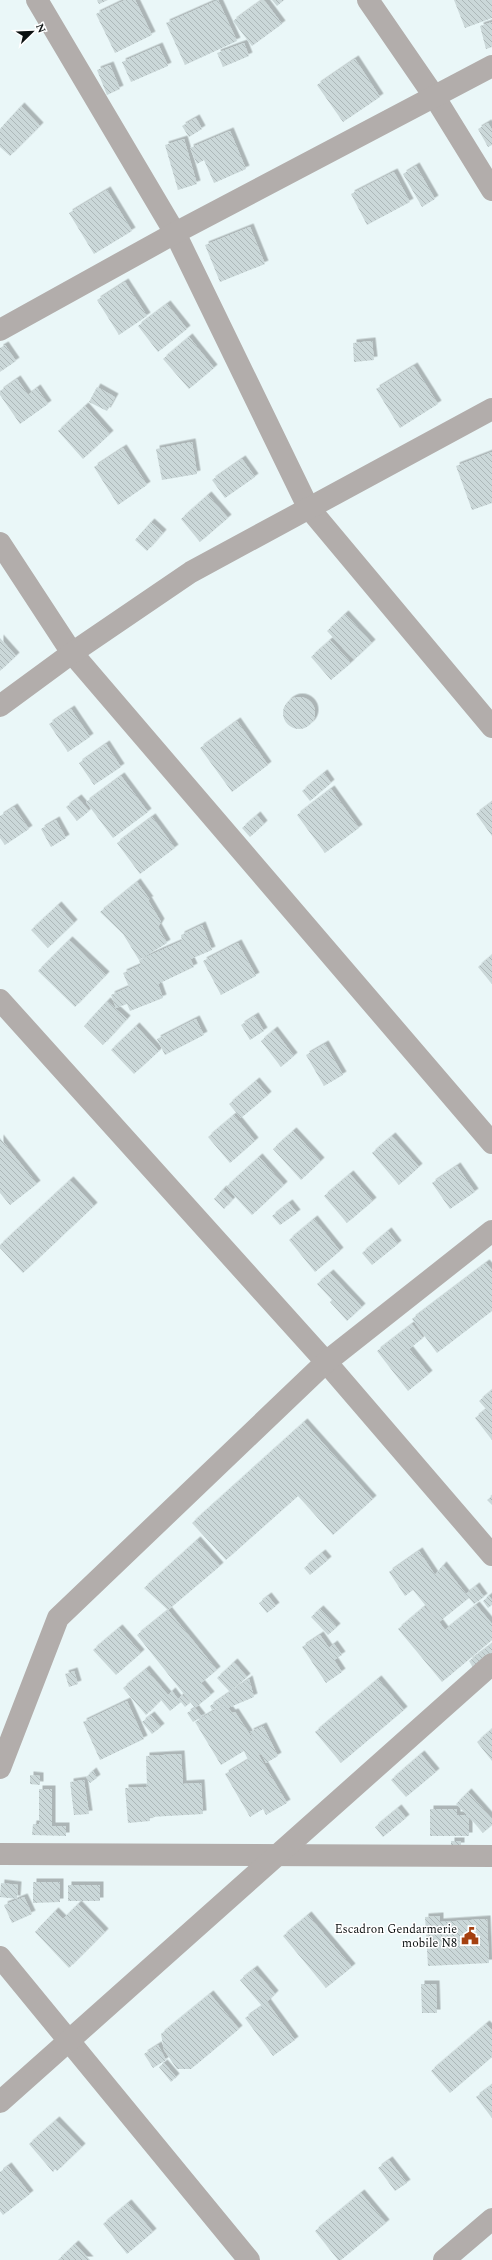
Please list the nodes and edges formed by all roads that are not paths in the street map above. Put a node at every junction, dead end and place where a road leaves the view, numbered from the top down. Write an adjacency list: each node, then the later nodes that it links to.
1 (37, 0): 6 (street)
2 (368, 0): 4 (street)
3 (492, 66): 4 (street)
4 (434, 96): 5 (street); 6 (street)
5 (492, 190)
6 (175, 233): 7 (street); 9 (street)
7 (0, 330)
8 (492, 409): 9 (street)
9 (308, 507): 11 (street); 13 (street)
10 (0, 543): 11 (street)
11 (72, 653): 12 (street); 15 (street)
12 (0, 706)
13 (492, 727)
14 (0, 1000): 17 (street)
15 (492, 1143)
16 (492, 1231): 17 (street)
17 (326, 1362): 18 (street); 20 (street)
18 (492, 1555)
19 (492, 1664): 22 (street)
20 (0, 1768)
21 (0, 1854): 22 (street)
22 (277, 1854): 23 (street); 25 (street)
23 (492, 1856)
24 (0, 1957): 25 (street)
25 (68, 2040): 26 (street); 28 (street)
26 (0, 2102)
27 (492, 2219): 29 (street)
28 (249, 2260)
29 (444, 2260)

